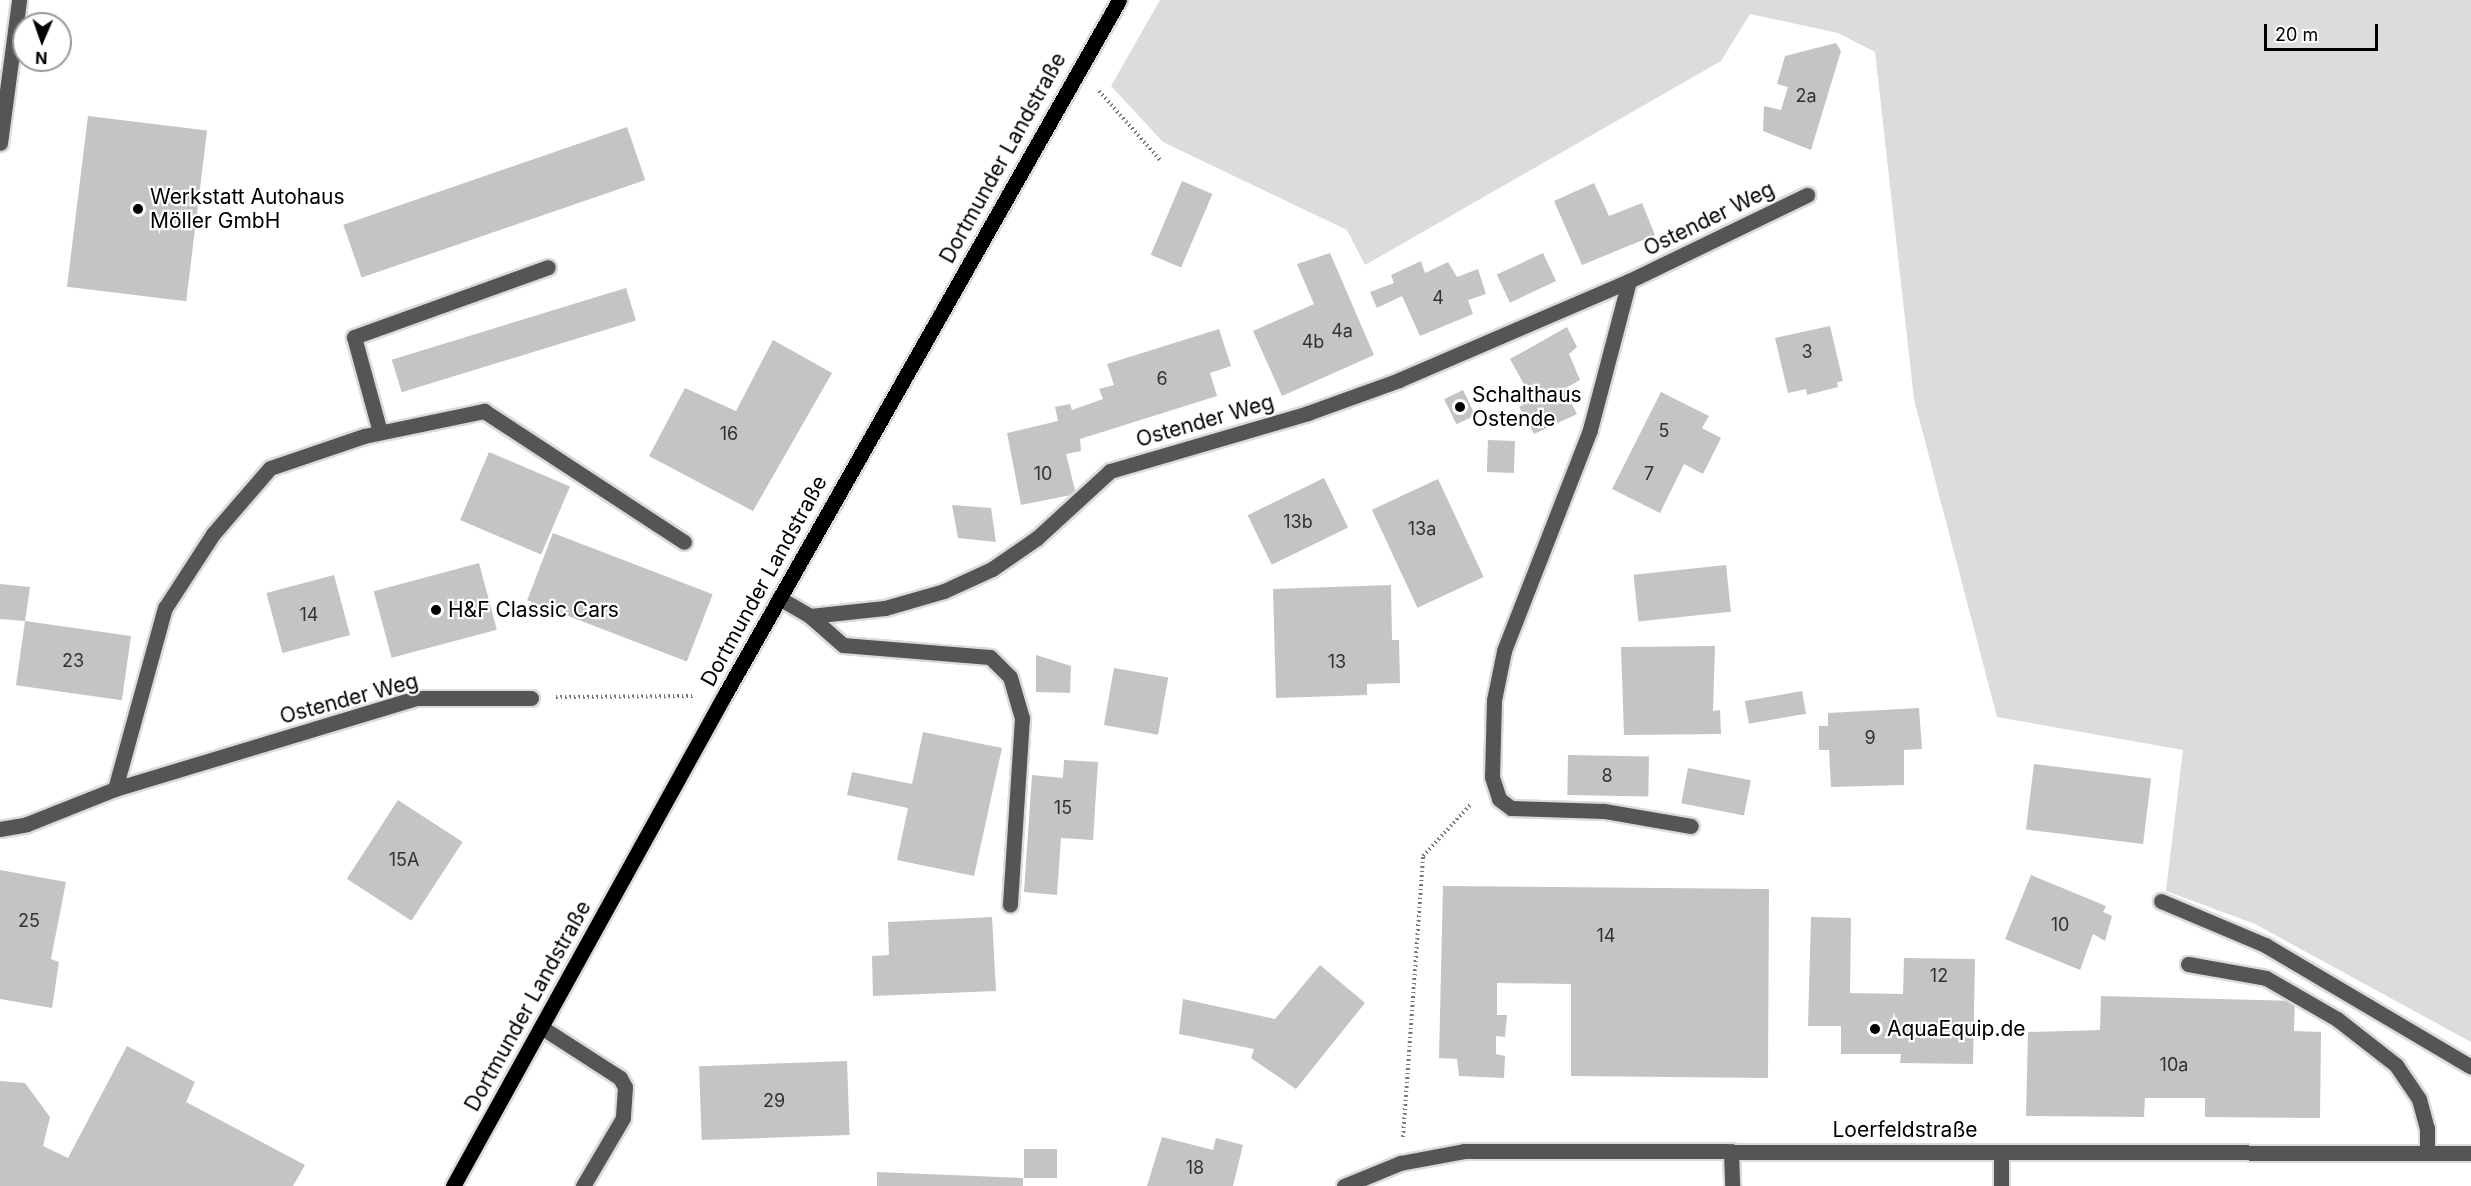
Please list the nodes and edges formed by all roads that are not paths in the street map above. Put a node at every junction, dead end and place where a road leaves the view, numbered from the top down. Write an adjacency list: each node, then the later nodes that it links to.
1 (18, 0): 3 (street)
2 (1119, 0): 10 (main road, Dortmunder Landstraße)
3 (0, 138): 4 (street)
4 (0, 143)
5 (1807, 195): 7 (street, Ostender Weg)
6 (548, 267): 8 (street)
7 (1629, 281): 11 (street, Ostender Weg); 14 (street, Ostender Weg)
8 (380, 432): 9 (street); 13 (street)
9 (684, 542)
10 (779, 598): 11 (street); 19 (main road, Dortmunder Landstraße)
11 (810, 616): 17 (street)
12 (531, 698): 13 (street, Ostender Weg)
13 (115, 789): 15 (street, Ostender Weg)
14 (1691, 826)
15 (0, 829)
16 (2161, 901): 20 (street)
17 (1010, 904)
18 (2188, 964): 23 (street)
19 (541, 1027): 25 (main road, Dortmunder Landstraße); 26 (street)
20 (2471, 1067)
21 (1731, 1151): 22 (street, Loerfeldstraße); 27 (street, Loerfeldstraße); 28 (street)
22 (2001, 1152): 23 (street, Loerfeldstraße); 29 (street)
23 (2427, 1154): 24 (street, Loerfeldstraße)
24 (2471, 1154)
25 (453, 1186)
26 (583, 1186)
27 (1344, 1186)
28 (1732, 1186)
29 (2001, 1186)

